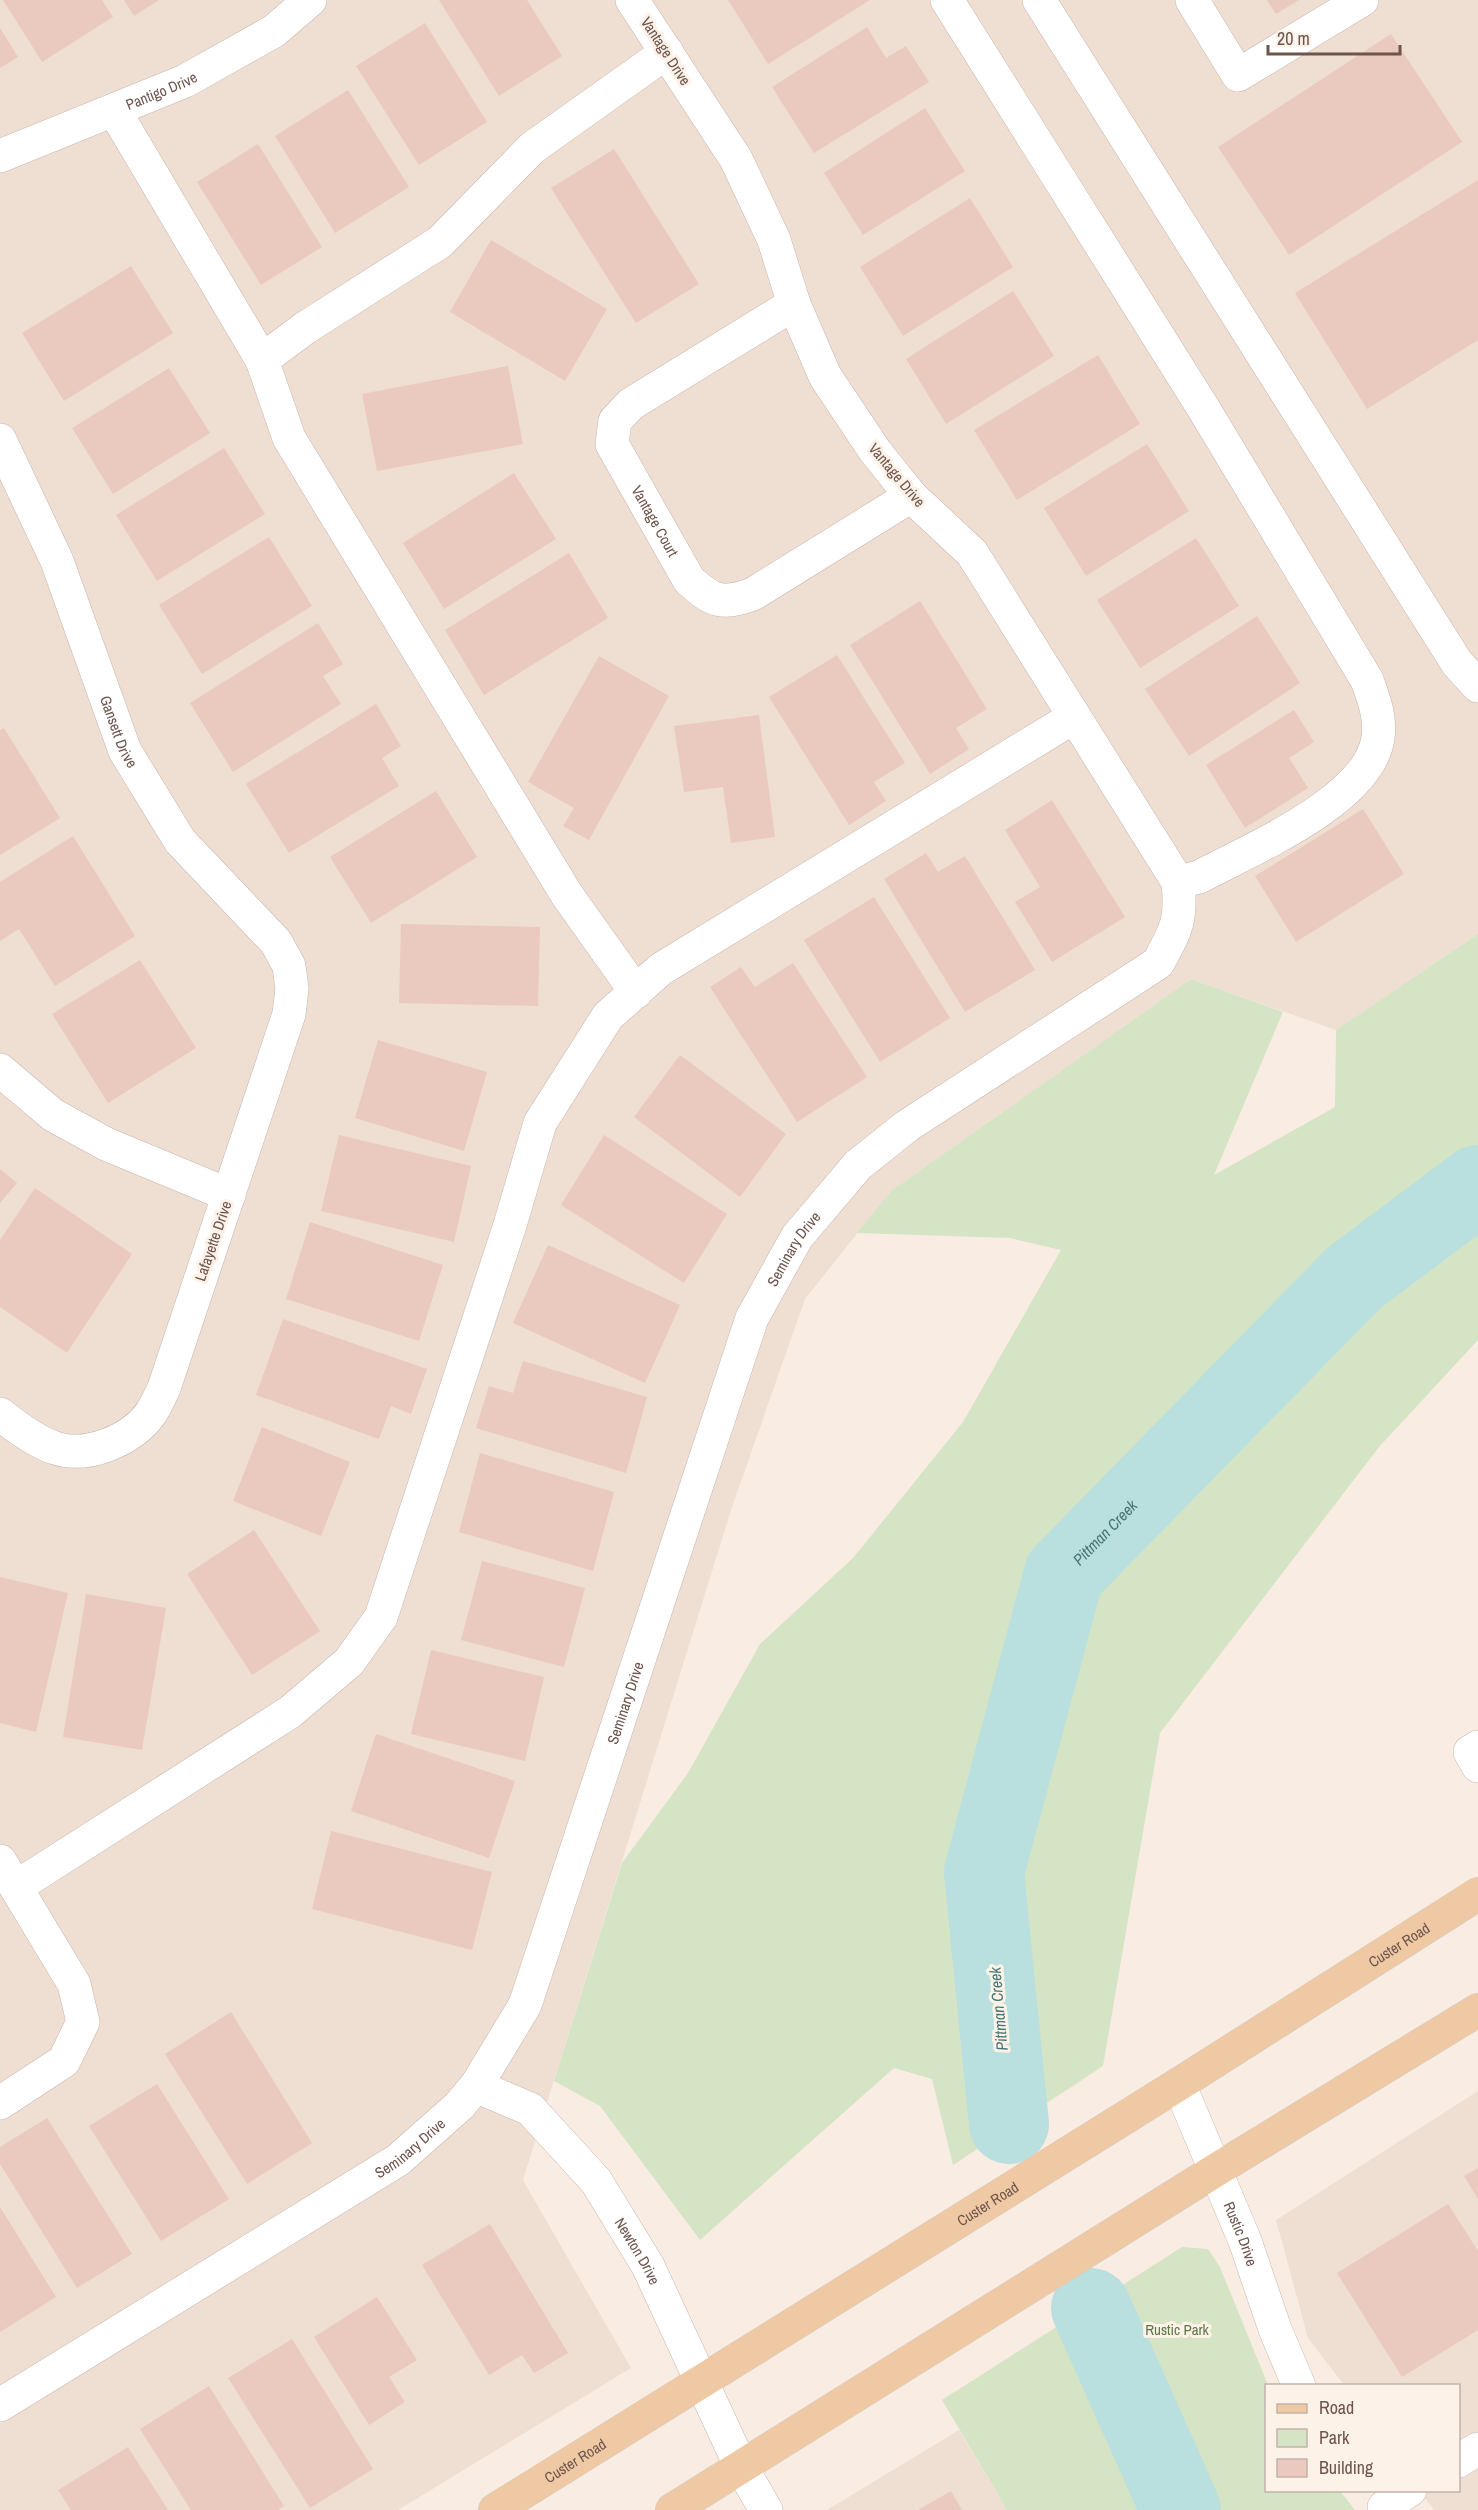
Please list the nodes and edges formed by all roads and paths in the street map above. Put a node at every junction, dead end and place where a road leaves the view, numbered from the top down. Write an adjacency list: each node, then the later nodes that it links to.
1 (310, 0): 8 (street, Pantigo Drive)
2 (633, 0): 7 (street, Vantage Drive)
3 (948, 0): 16 (street)
4 (1039, 0): 14 (street)
5 (1192, 0): 6 (street)
6 (1362, 0)
7 (667, 52): 10 (street, Vantage Drive); 11 (street)
8 (114, 110): 9 (street, Pantigo Drive); 11 (street)
9 (0, 156)
10 (794, 304): 13 (street, Vantage Drive); 13 (street, Vantage Court)
11 (262, 360): 19 (street)
12 (0, 440): 18 (street, Gansett Drive)
13 (911, 496): 15 (street, Vantage Drive)
14 (1478, 686)
15 (1074, 717): 16 (street, Vantage Drive); 19 (street)
16 (1178, 882): 17 (street, Vantage Drive)
17 (1176, 932): 29 (street, Seminary Drive)
18 (292, 989): 21 (street, Lafayette Drive)
19 (636, 992): 25 (street)
20 (0, 1070): 21 (street)
21 (229, 1195): 22 (street, Lafayette Drive)
22 (0, 1414)
23 (1478, 1747): 24 (street)
24 (1478, 1766)
25 (8, 1874): 30 (street)
26 (1478, 1894): 28 (main road, Custer Road)
27 (1478, 2010): 31 (main road)
28 (1179, 2084): 31 (street, Rustic Drive); 32 (main road, Custer Road)
29 (476, 2085): 32 (street, Newton Drive); 34 (street, Seminary Drive)
30 (0, 2103)
31 (1216, 2170): 33 (street, Rustic Drive); 37 (main road)
32 (704, 2382): 37 (street, Newton Drive); 38 (main road, Custer Road)
33 (1299, 2384)
34 (0, 2405)
35 (1478, 2449): 36 (street)
36 (1460, 2460)
37 (741, 2467): 39 (main road); 40 (street, Newton Drive)
38 (495, 2510)
39 (672, 2510)
40 (766, 2510)

